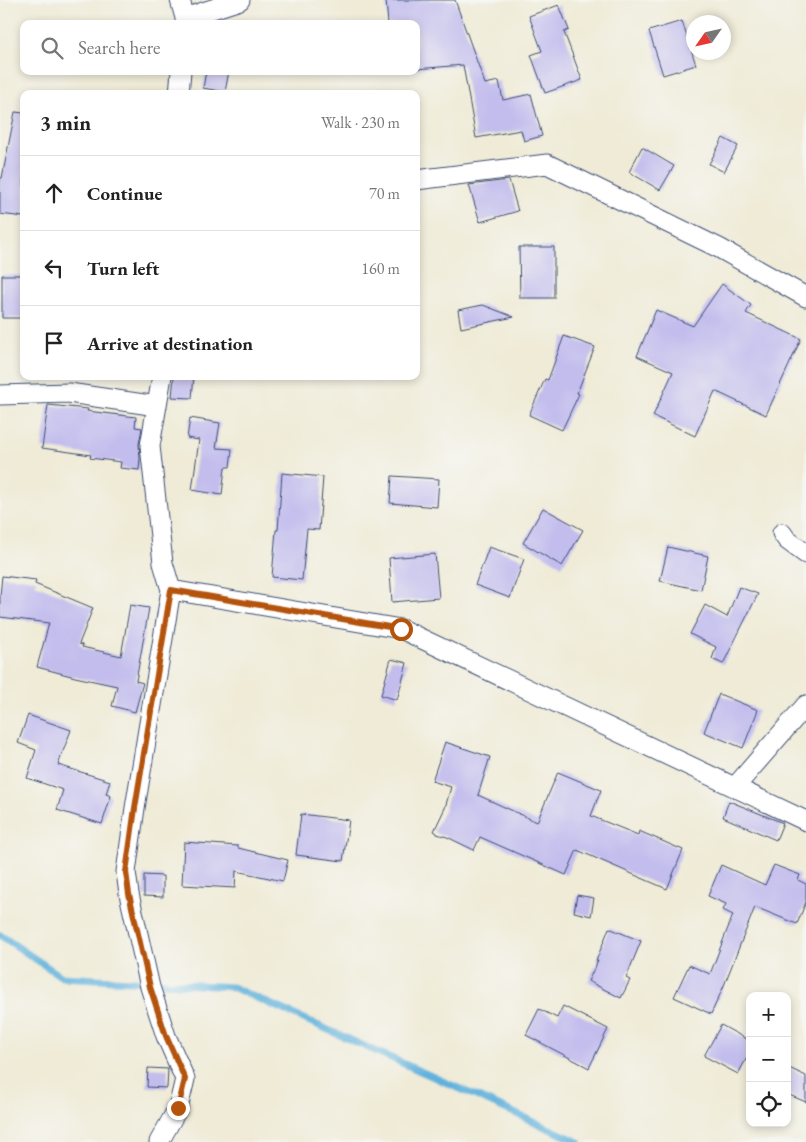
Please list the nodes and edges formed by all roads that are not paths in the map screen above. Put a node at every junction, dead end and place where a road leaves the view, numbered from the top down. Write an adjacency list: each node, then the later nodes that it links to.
1 (180, 0): 3 (street)
2 (240, 0): 4 (street)
3 (185, 20)
4 (188, 20)
5 (181, 75): 6 (street)
6 (179, 90)
7 (420, 180): 8 (street)
8 (806, 297)
9 (161, 380): 11 (street)
10 (0, 395): 11 (street)
11 (157, 406): 14 (street)
12 (782, 533): 13 (street)
13 (806, 554)
14 (171, 590): 16 (street); 18 (street)
15 (806, 705): 16 (street)
16 (735, 788): 17 (street)
17 (806, 821)
18 (159, 1142)

